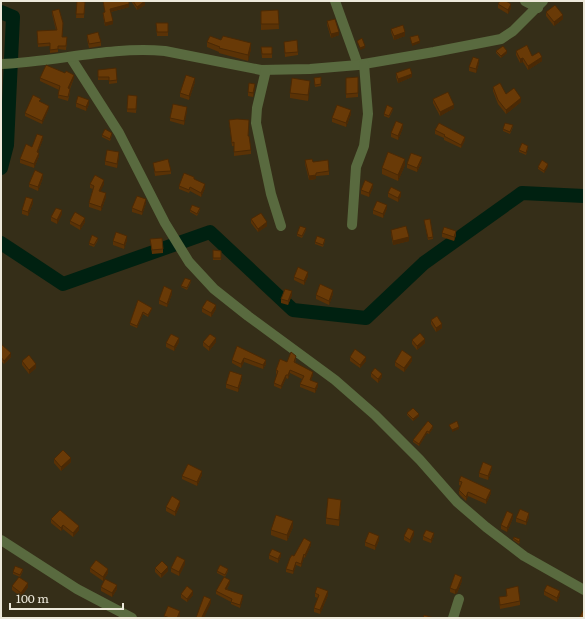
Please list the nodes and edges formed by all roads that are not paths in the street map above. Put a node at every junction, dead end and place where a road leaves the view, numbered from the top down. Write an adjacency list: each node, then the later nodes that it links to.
1 (335, 1): 6 (street)
2 (525, 1): 3 (street)
3 (541, 4): 6 (street)
4 (71, 58): 5 (street); 7 (street); 11 (street)
5 (1, 64)
6 (361, 64): 7 (street); 8 (street)
7 (266, 70): 9 (street)
8 (352, 225)
9 (281, 226)
10 (1, 540): 13 (street)
11 (584, 590)
12 (459, 599): 14 (street)
13 (132, 618)
14 (453, 618)

